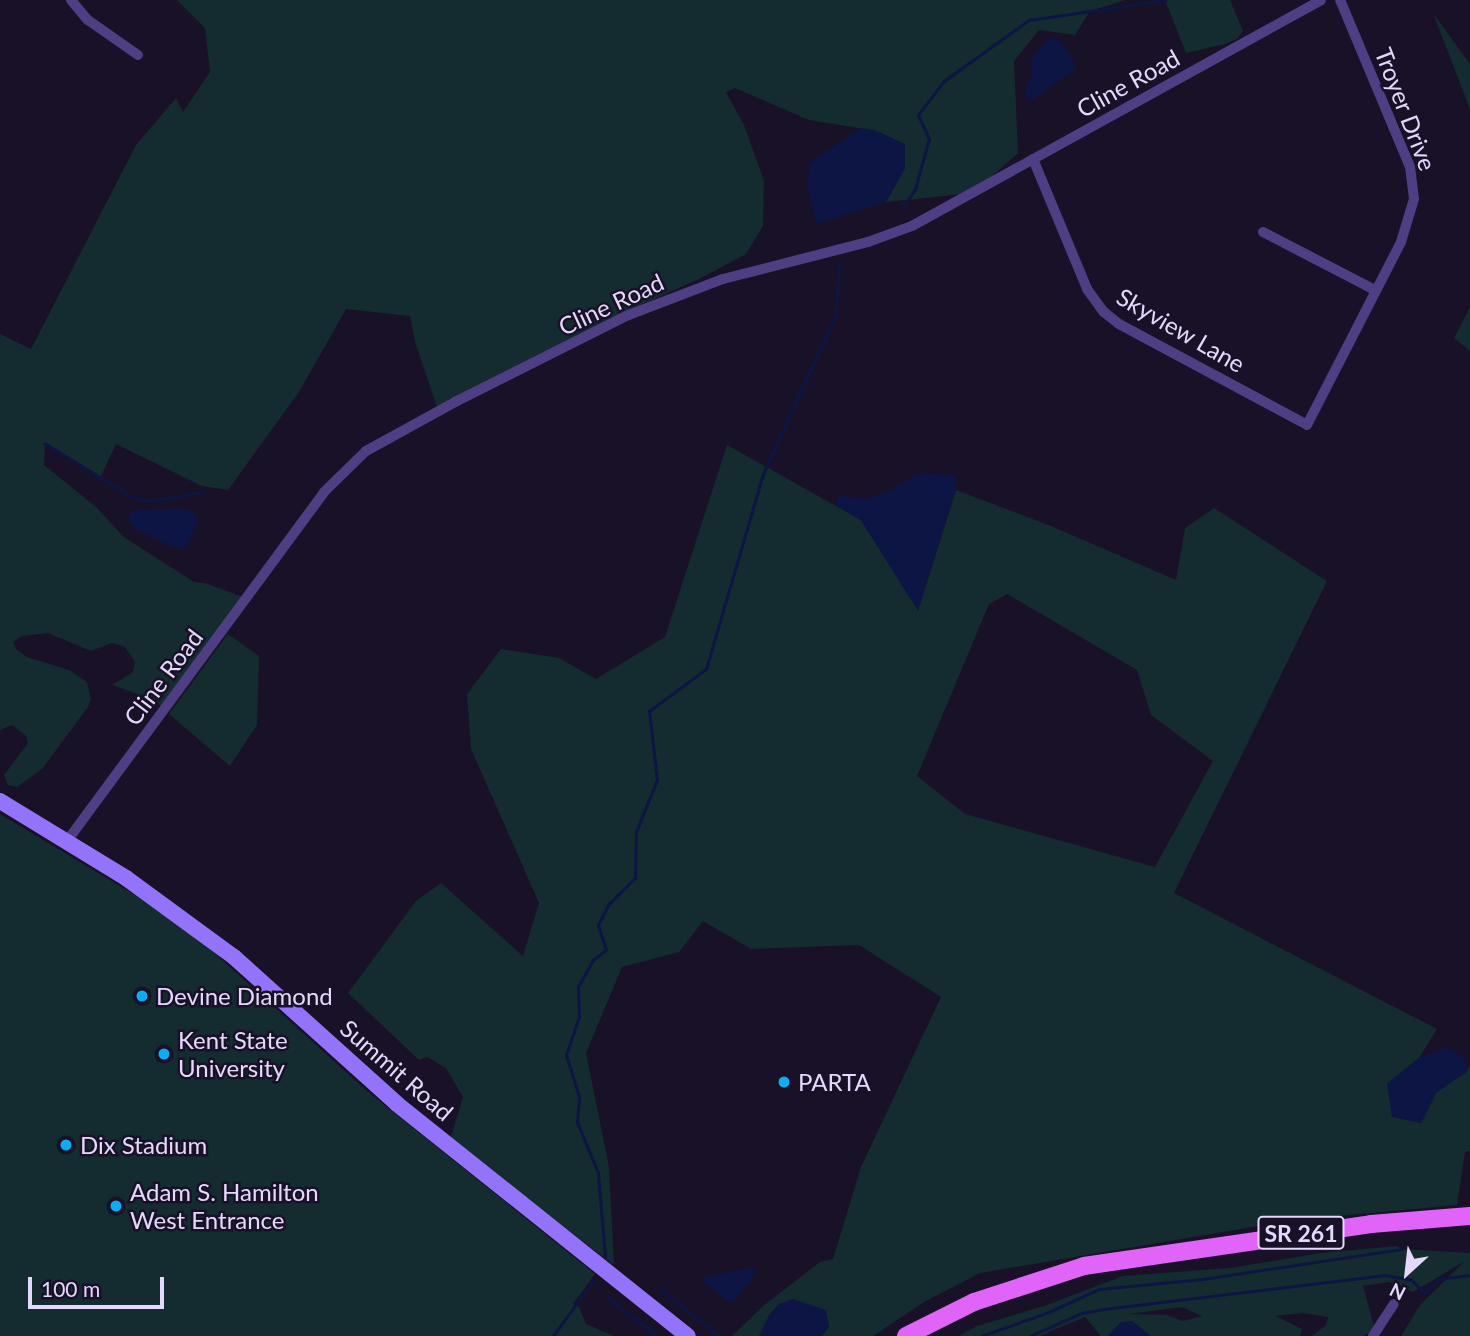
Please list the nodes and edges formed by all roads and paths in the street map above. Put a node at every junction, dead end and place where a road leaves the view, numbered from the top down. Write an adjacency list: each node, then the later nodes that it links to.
1 (71, 0): 4 (street)
2 (1321, 0): 5 (street, Cline Road)
3 (1340, 0): 7 (street, Troyer Drive)
4 (138, 55)
5 (1033, 159): 8 (street, Skyview Lane); 10 (street, Cline Road)
6 (1264, 233): 7 (street)
7 (1375, 290): 8 (street, Troyer Drive)
8 (1326, 385)
9 (0, 801): 10 (street, Summit Road)
10 (67, 841): 13 (street, Summit Road)
11 (1470, 1216): 14 (main road, SR 261)
12 (1394, 1304): 15 (street)
13 (688, 1336)
14 (906, 1336)
15 (1373, 1336)

